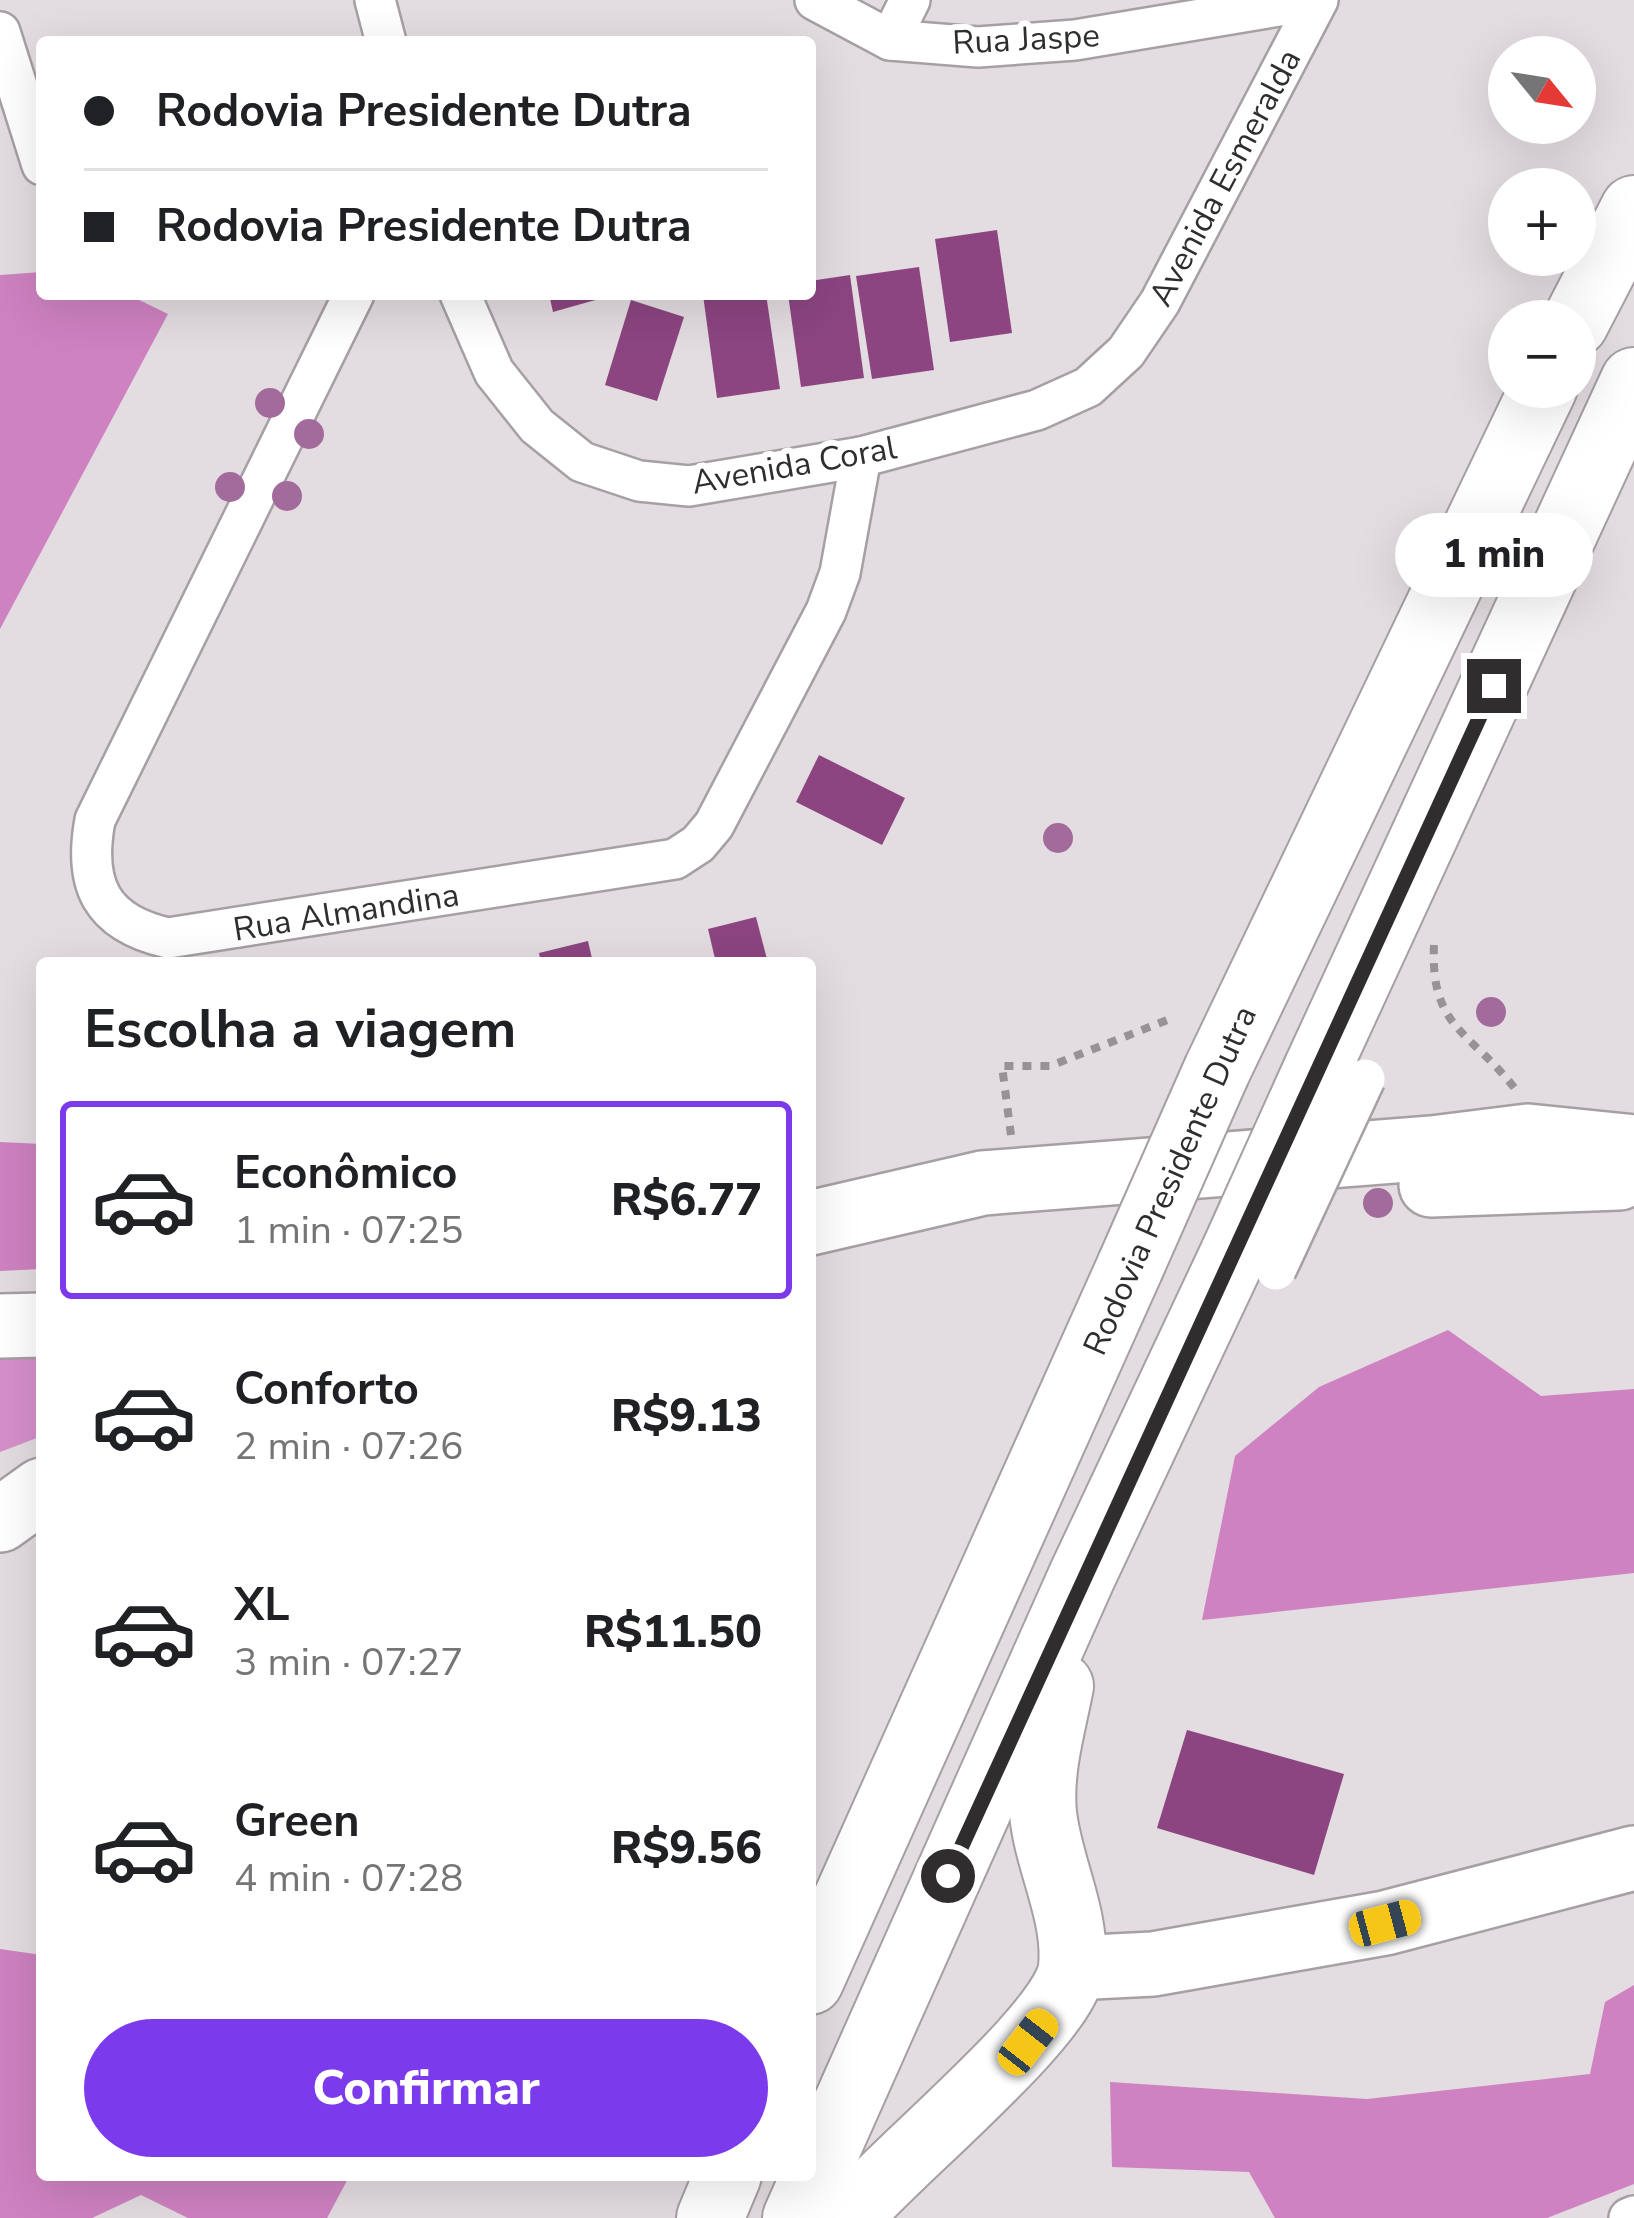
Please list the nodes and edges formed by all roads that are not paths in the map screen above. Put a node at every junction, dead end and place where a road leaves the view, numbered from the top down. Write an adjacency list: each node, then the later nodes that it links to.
1 (375, 0): 6 (street)
2 (815, 0): 7 (street, Rua Jaspe)
3 (910, 0): 7 (street)
4 (1317, 0): 7 (street, Rua Jaspe); 13 (street, Avenida Esmeralda)
5 (0, 32): 8 (street)
6 (384, 36)
7 (890, 40)
8 (36, 146)
9 (1634, 209): 12 (highway)
10 (351, 300): 16 (street, Rua Almandina)
11 (463, 300): 16 (street, Avenida Coral)
12 (1586, 300)
13 (1126, 352): 16 (street, Avenida Coral)
14 (1634, 381): 26 (highway, bridge)
15 (1534, 408): 28 (highway, Rodovia Presidente Dutra, bridge)
16 (861, 457)
17 (1619, 1154): 18 (main road); 19 (main road)
18 (816, 1221)
19 (816, 1252)
20 (0, 1325): 21 (main road)
21 (36, 1325)
22 (36, 1480): 24 (main road)
23 (36, 1494): 25 (main road)
24 (0, 1496)
25 (0, 1520)
26 (1082, 1576): 29 (highway); 30 (highway)
27 (1634, 1858): 29 (main road)
28 (816, 1968)
29 (1072, 1968): 35 (highway)
30 (816, 2173)
31 (725, 2181): 33 (highway)
32 (812, 2181): 34 (highway)
33 (710, 2218)
34 (796, 2218)
35 (848, 2218)

